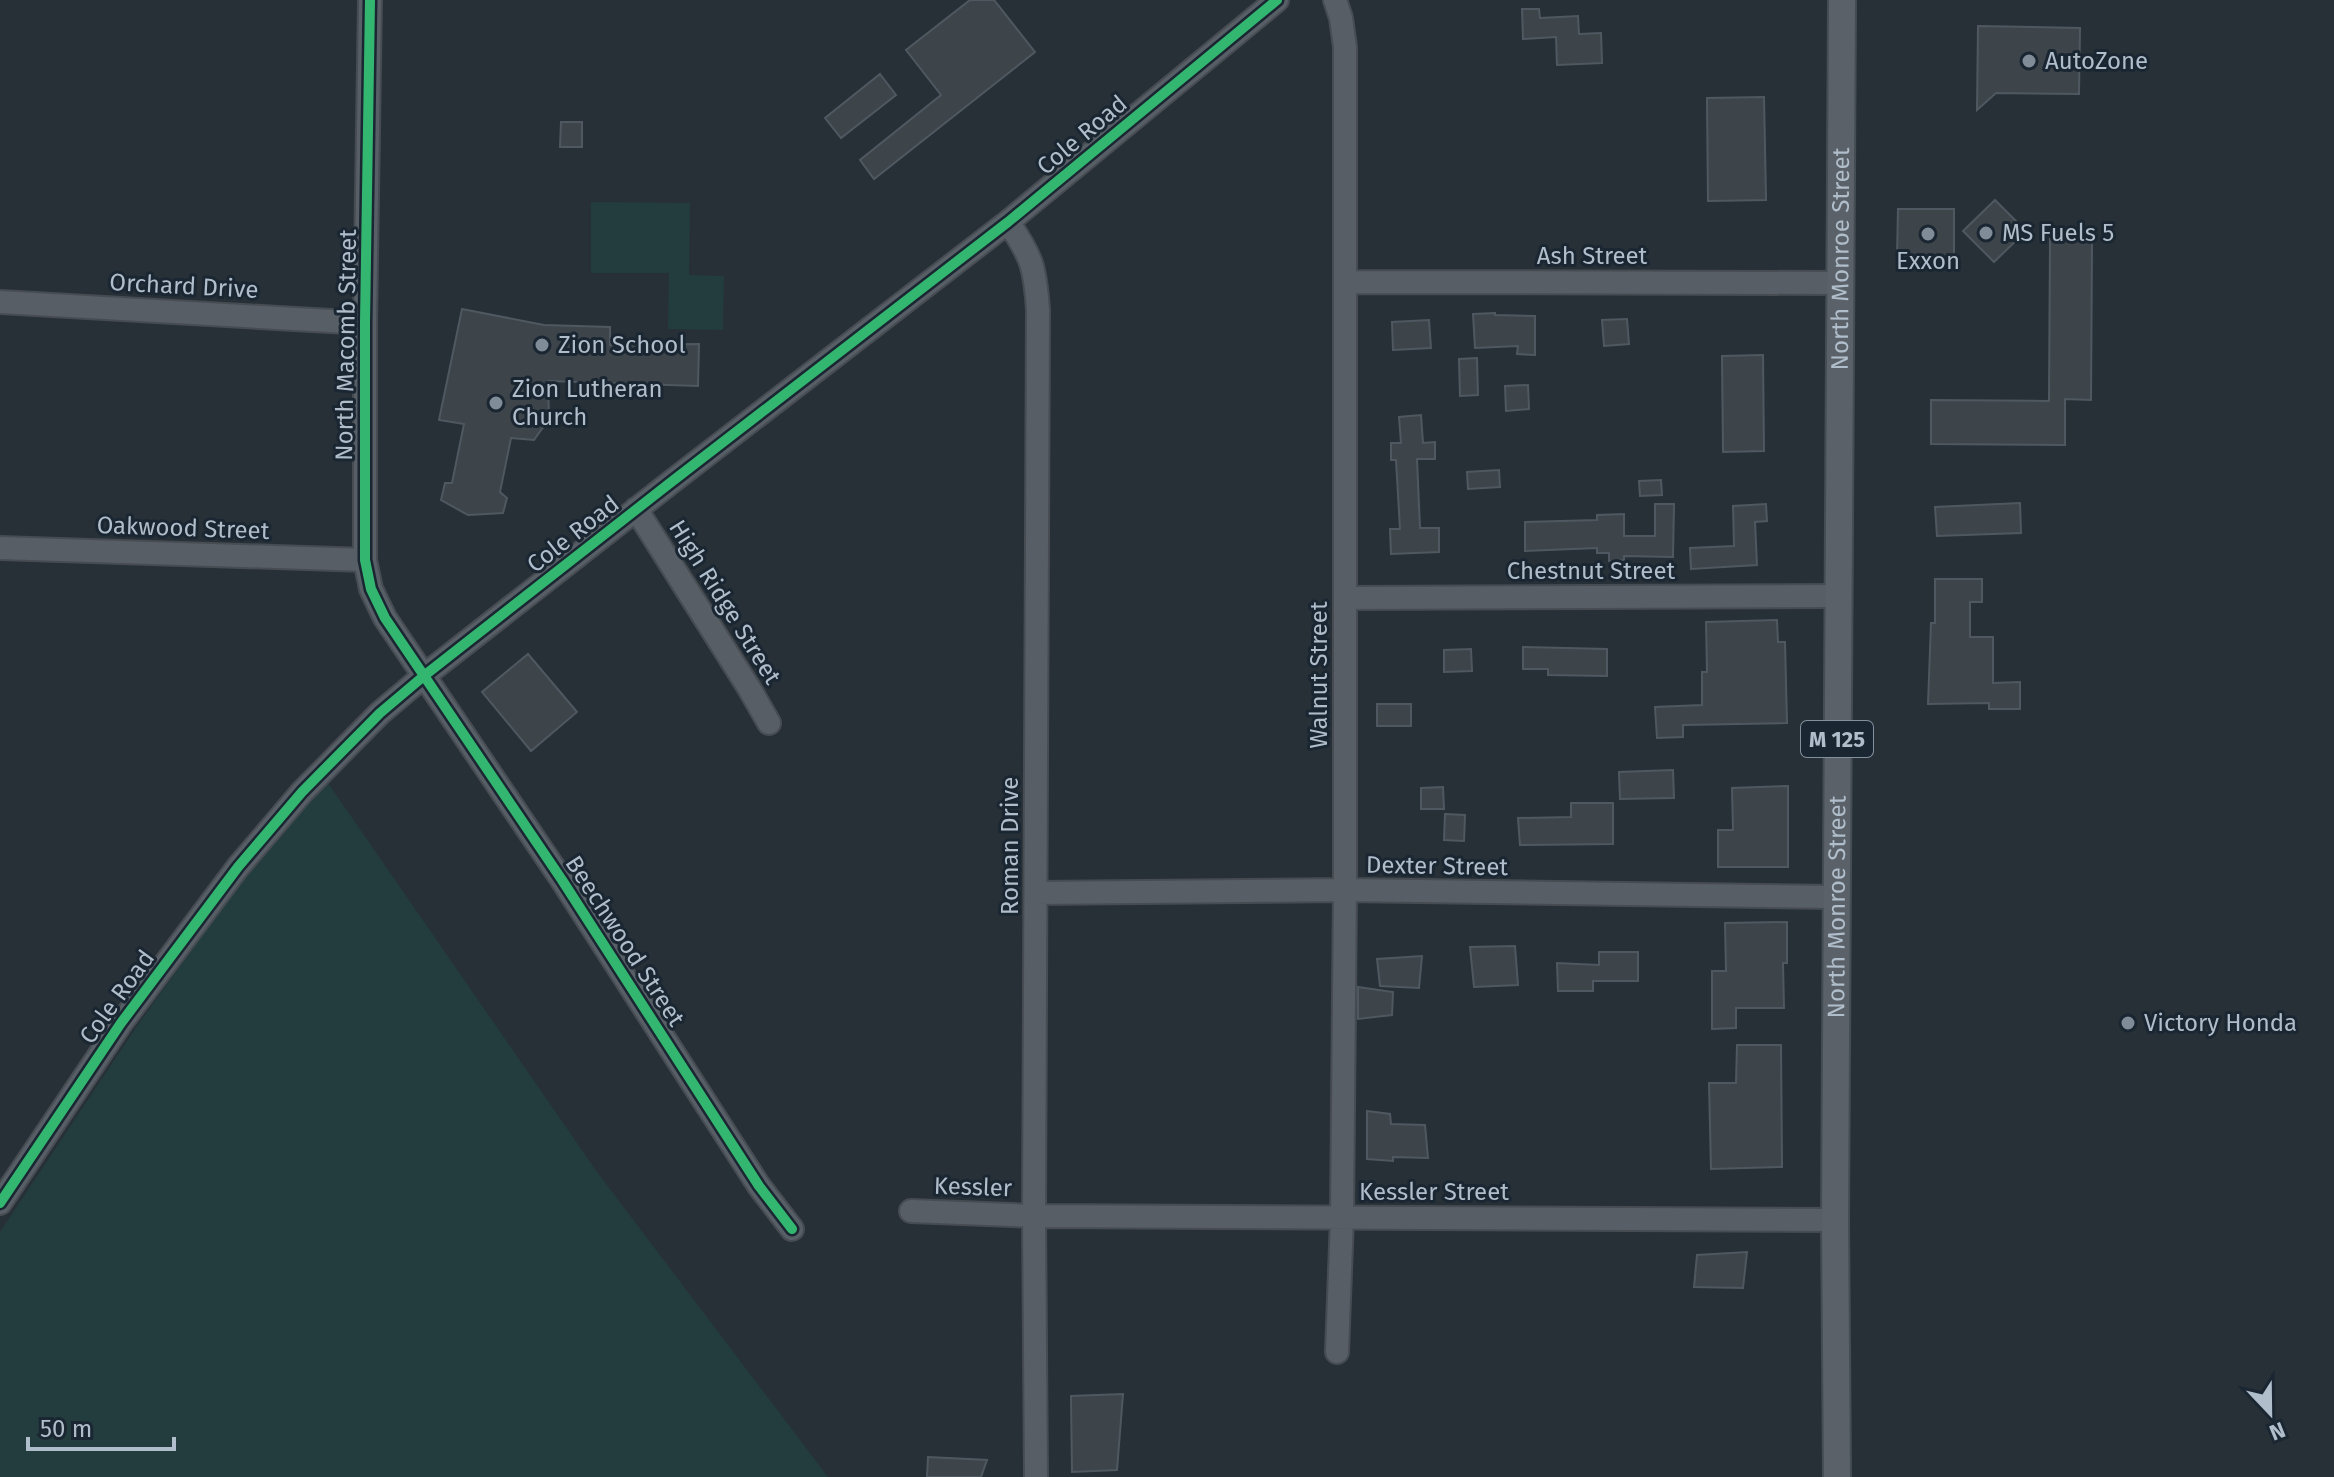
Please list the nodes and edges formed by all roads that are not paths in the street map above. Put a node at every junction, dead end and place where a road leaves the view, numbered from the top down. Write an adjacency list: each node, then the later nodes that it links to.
1 (370, 0): 9 (street, North Macomb Street)
2 (1277, 0): 5 (street, Cole Road)
3 (1335, 0): 6 (street, Walnut Street)
4 (1842, 0): 7 (main road, North Monroe Street / M 125)
5 (1008, 222): 10 (street, Cole Road); 18 (street, Roman Drive)
6 (1345, 282): 7 (street, Ash Street); 14 (street, Walnut Street)
7 (1840, 283): 13 (main road, North Monroe Street / M 125)
8 (0, 302): 9 (street, Orchard Drive)
9 (365, 323): 12 (street, North Macomb Street)
10 (636, 509): 15 (street, Cole Road); 16 (street, High Ridge Street)
11 (0, 548): 12 (street, Oakwood Street)
12 (365, 560): 15 (street, North Macomb Street)
13 (1838, 596): 14 (street, Chestnut Street); 19 (main road, North Monroe Street / M 125)
14 (1345, 598): 17 (street, Walnut Street)
15 (425, 675): 20 (street, Cole Road); 25 (street, Beechwood Street)
16 (769, 723)
17 (1345, 890): 18 (street, Dexter Street); 19 (street, Dexter Street); 23 (street, Walnut Street)
18 (1036, 893): 22 (street, Roman Drive)
19 (1836, 897): 24 (main road, North Monroe Street / M 125)
20 (0, 1203)
21 (911, 1211): 22 (street, Kessler)
22 (1034, 1216): 23 (street, Kessler Street); 27 (street, Roman Drive)
23 (1342, 1218): 24 (street, Kessler Street); 26 (street, Walnut Street)
24 (1835, 1220): 28 (main road, North Monroe Street / M 125)
25 (792, 1229)
26 (1337, 1352)
27 (1036, 1477)
28 (1837, 1477)

